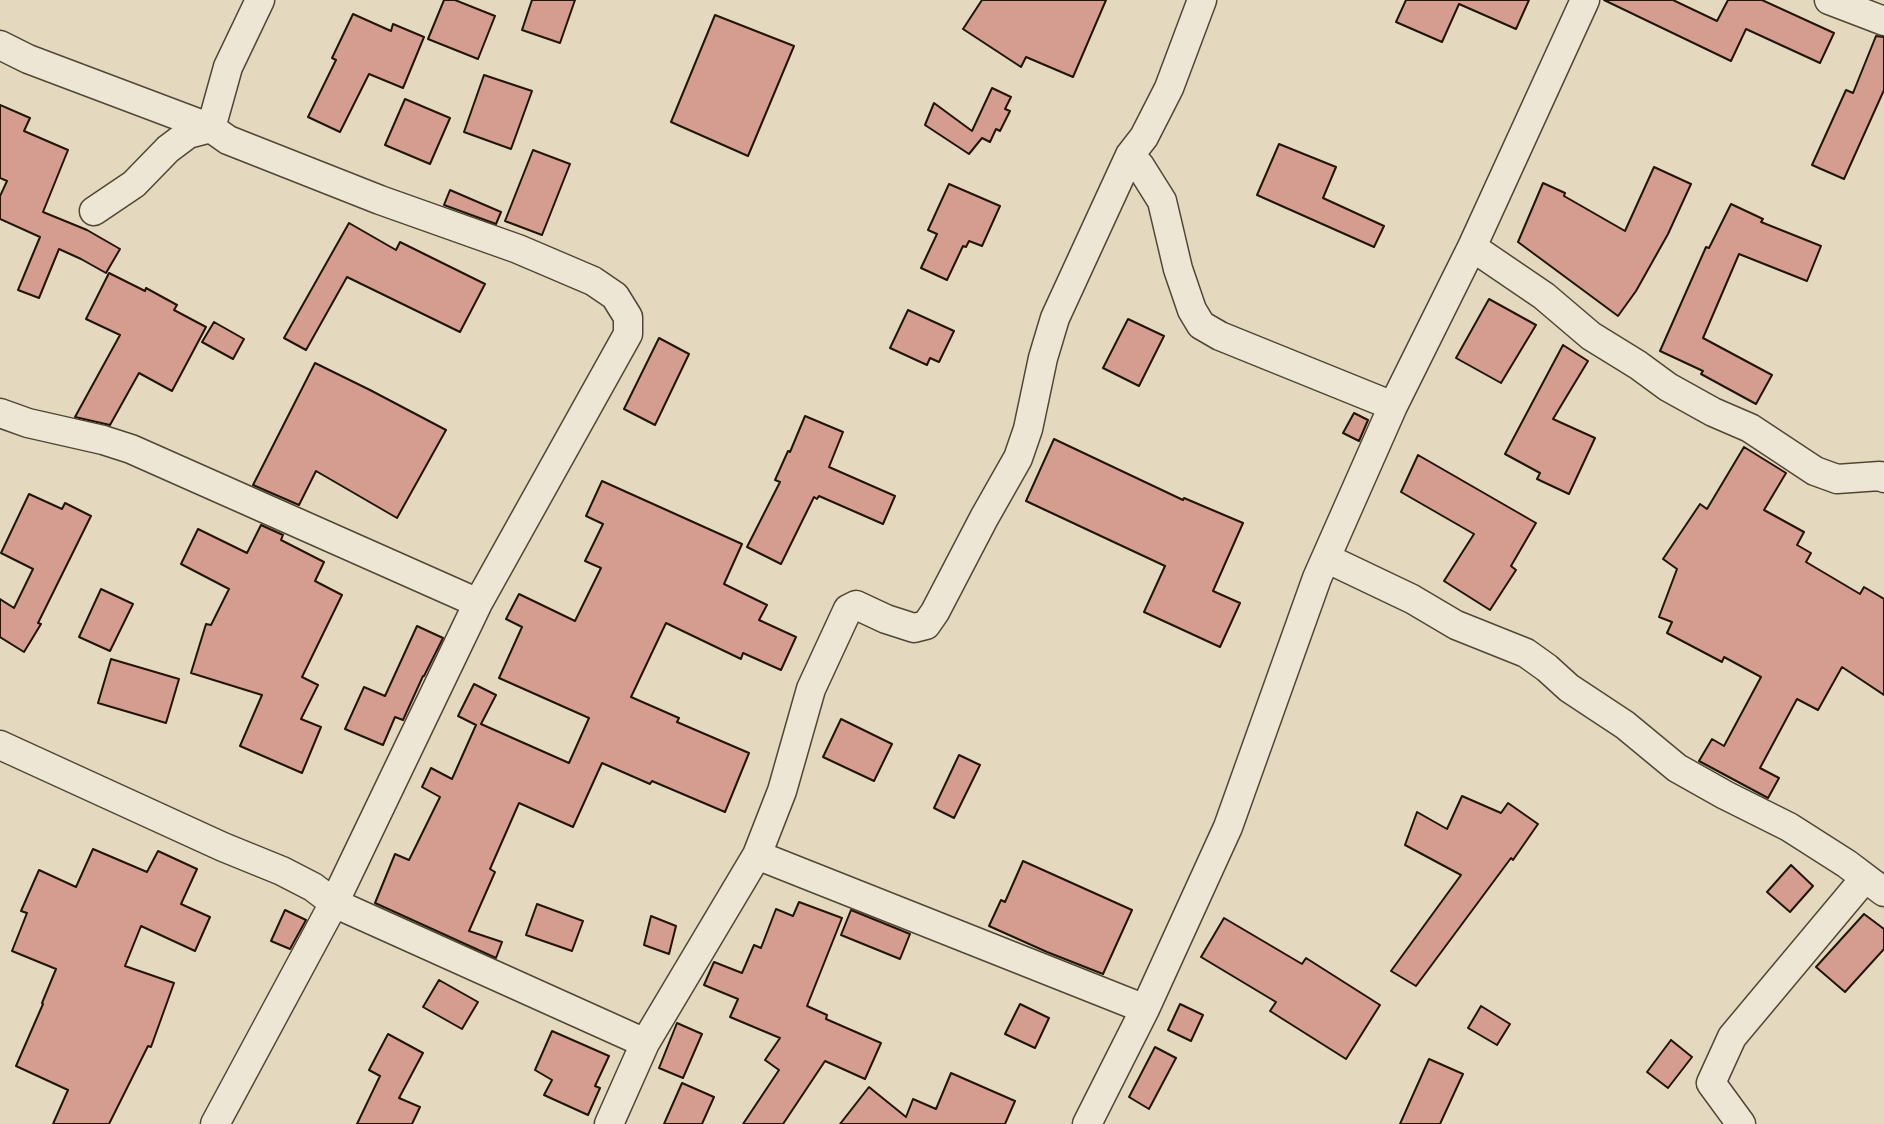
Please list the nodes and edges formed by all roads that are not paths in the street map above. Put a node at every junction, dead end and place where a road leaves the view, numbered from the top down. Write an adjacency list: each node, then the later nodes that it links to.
1 (260, 0): 7 (street)
2 (1202, 0): 8 (street)
3 (1585, 0): 10 (street)
4 (1829, 0): 5 (street)
5 (1884, 21)
6 (0, 45): 7 (street)
7 (211, 128): 9 (street); 15 (street)
8 (1130, 155): 11 (street); 17 (street)
9 (94, 211)
10 (1472, 247): 11 (street); 13 (street)
11 (1393, 406): 14 (street)
12 (0, 413): 15 (street)
13 (1884, 478)
14 (1326, 558): 18 (street); 20 (street)
15 (478, 603): 19 (street)
16 (0, 745): 19 (street)
17 (757, 855): 20 (street); 21 (street)
18 (1875, 885): 25 (street)
19 (334, 902): 21 (street); 22 (street)
20 (1145, 1009): 24 (street)
21 (645, 1043): 23 (street)
22 (215, 1124)
23 (610, 1124)
24 (1087, 1124)
25 (1741, 1124)

